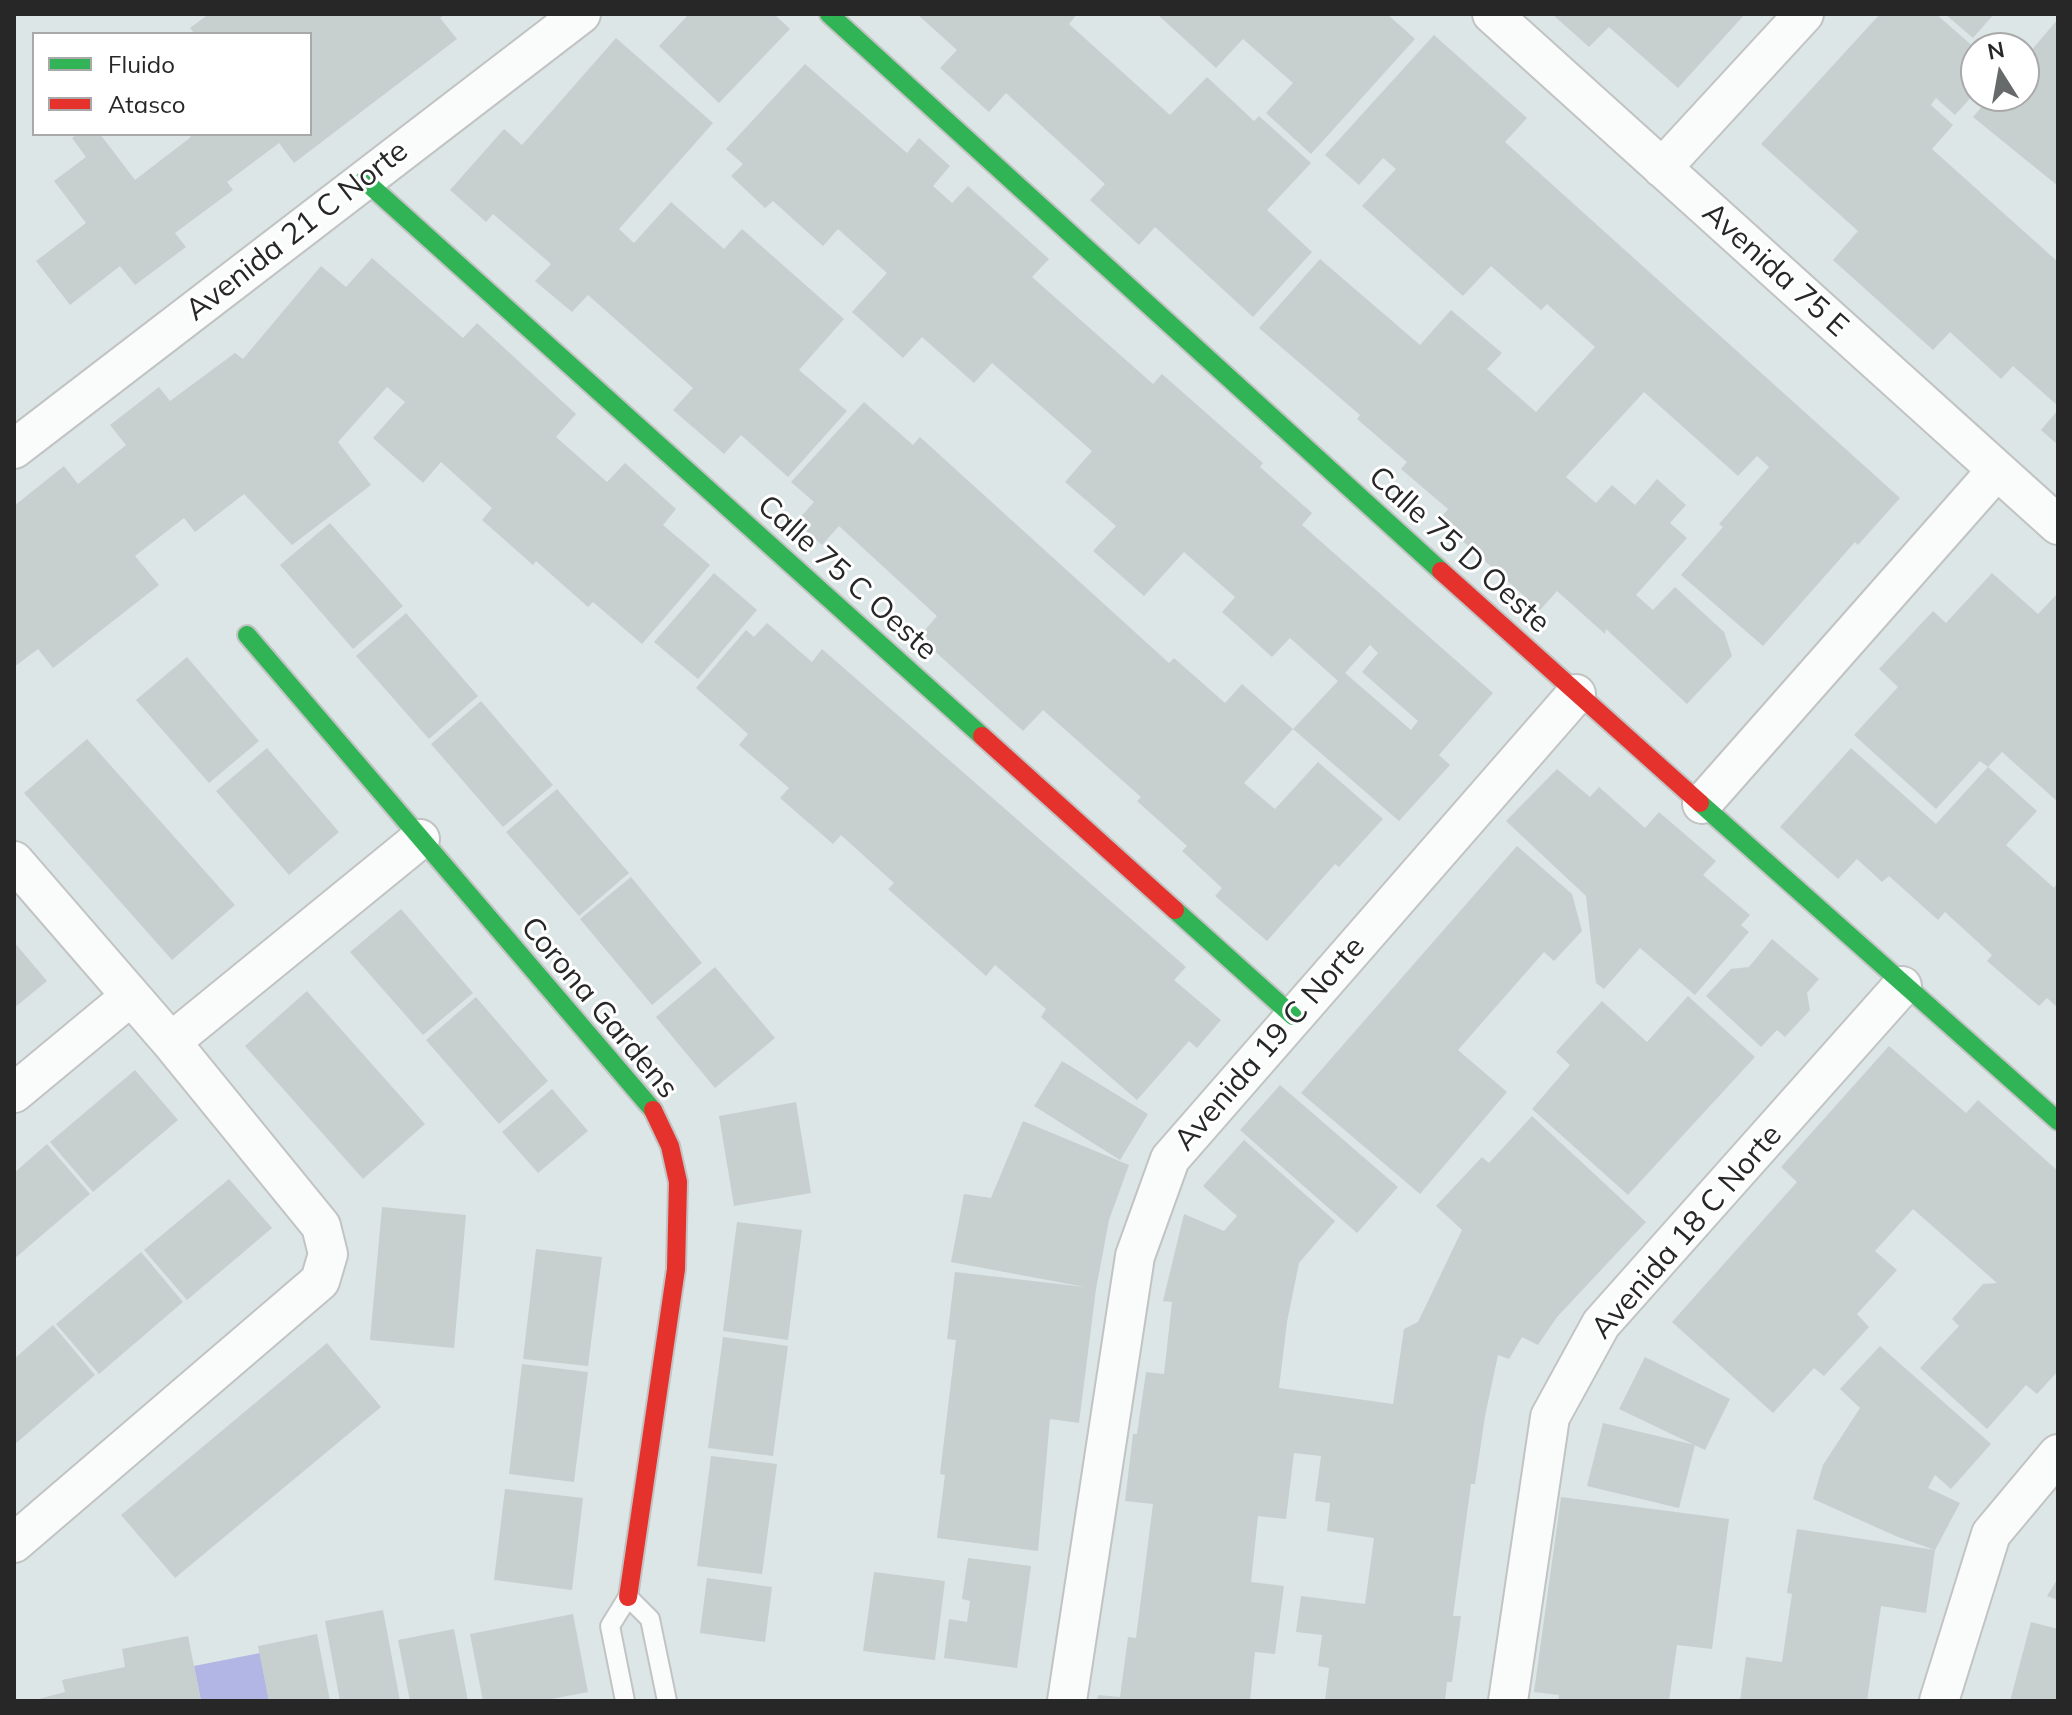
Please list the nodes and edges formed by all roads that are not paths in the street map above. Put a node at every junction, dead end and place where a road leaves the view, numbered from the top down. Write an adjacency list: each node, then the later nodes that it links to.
1 (581, 14): 6 (street, Avenida 21 C Norte)
2 (829, 14): 11 (street, Calle 75 D Oeste)
3 (1492, 14): 5 (street, Avenida 75 E)
4 (1804, 14): 5 (street)
5 (1662, 168): 8 (street, Avenida 75 E)
6 (364, 180): 7 (street, Avenida 21 C Norte); 17 (street, Calle 75 C Oeste)
7 (14, 449)
8 (1997, 470): 9 (street, Avenida 75 E); 12 (street)
9 (2058, 525)
10 (247, 635): 13 (street, Corona Gardens)
11 (1576, 694): 12 (street, Calle 75 D Oeste); 17 (street, Avenida 19 C Norte)
12 (1702, 804): 15 (street, Calle 75 D Oeste)
13 (420, 839): 18 (street); 23 (street, Corona Gardens)
14 (14, 861): 16 (street)
15 (1902, 986): 20 (street, Calle 75 D Oeste); 27 (street, Avenida 18 C Norte)
16 (131, 996): 18 (street); 19 (street)
17 (1293, 1016): 26 (street, Avenida 19 C Norte)
18 (171, 1042): 22 (street)
19 (14, 1093)
20 (2058, 1121)
21 (2058, 1454): 28 (street)
22 (14, 1543)
23 (628, 1597): 24 (lane); 25 (lane)
24 (625, 1701)
25 (667, 1701)
26 (1067, 1701)
27 (1508, 1701)
28 (1939, 1701)

